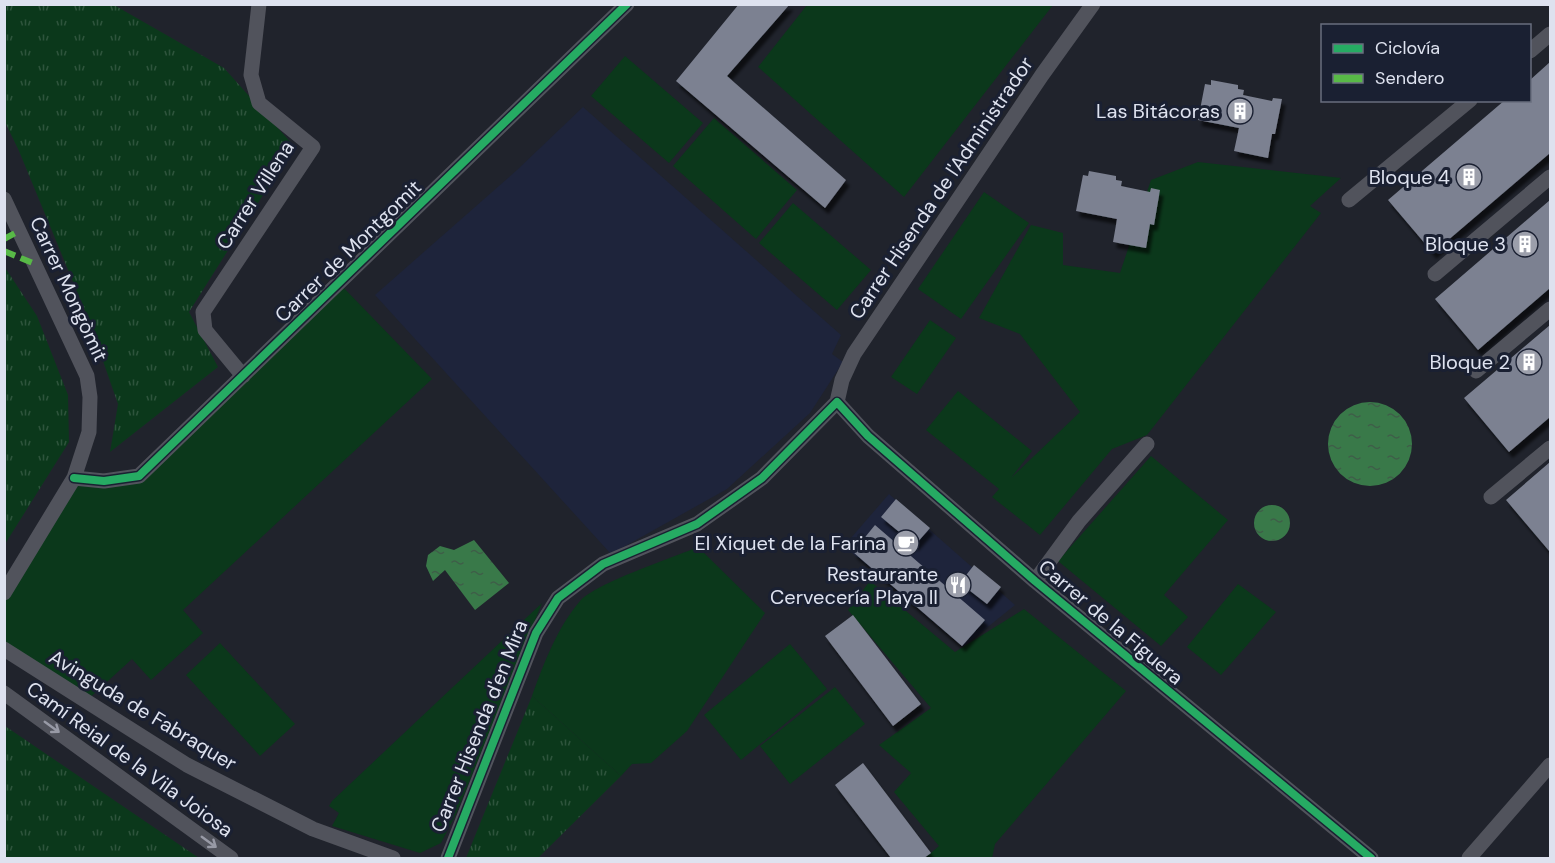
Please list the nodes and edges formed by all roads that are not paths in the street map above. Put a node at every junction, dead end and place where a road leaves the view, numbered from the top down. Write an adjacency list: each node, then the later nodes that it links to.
1 (259, 4): 13 (street, Carrer Villena)
2 (627, 4): 13 (street, Carrer de Montgomit)
3 (1093, 4): 14 (street, Carrer Hisenda de l'Administrador)
4 (1551, 34): 5 (street)
5 (1531, 50)
6 (1468, 102): 9 (street)
7 (1551, 177): 10 (street)
8 (4, 199): 17 (street, Carrer Mongòmit)
9 (1349, 200)
10 (1435, 274)
11 (1551, 309): 12 (street)
12 (1476, 371)
13 (243, 376): 17 (street, Carrer de Montgomit)
14 (837, 402): 19 (street, Carrer de la Figuera); 26 (street, Carrer Hisenda d'en Mira)
15 (1147, 444): 19 (street)
16 (1551, 448): 18 (street)
17 (74, 478): 20 (street, Carrer Mongòmit)
18 (1491, 497)
19 (1035, 581): 27 (street, Carrer de la Figuera)
20 (4, 593)
21 (4, 649): 25 (street, Avinguda de Fabraquer)
22 (4, 693): 24 (street, Camí Reial de la Vila Joiosa, one-way to 24)
23 (1551, 765): 28 (street)
24 (231, 858)
25 (393, 858)
26 (448, 858)
27 (1371, 858)
28 (1469, 858)

